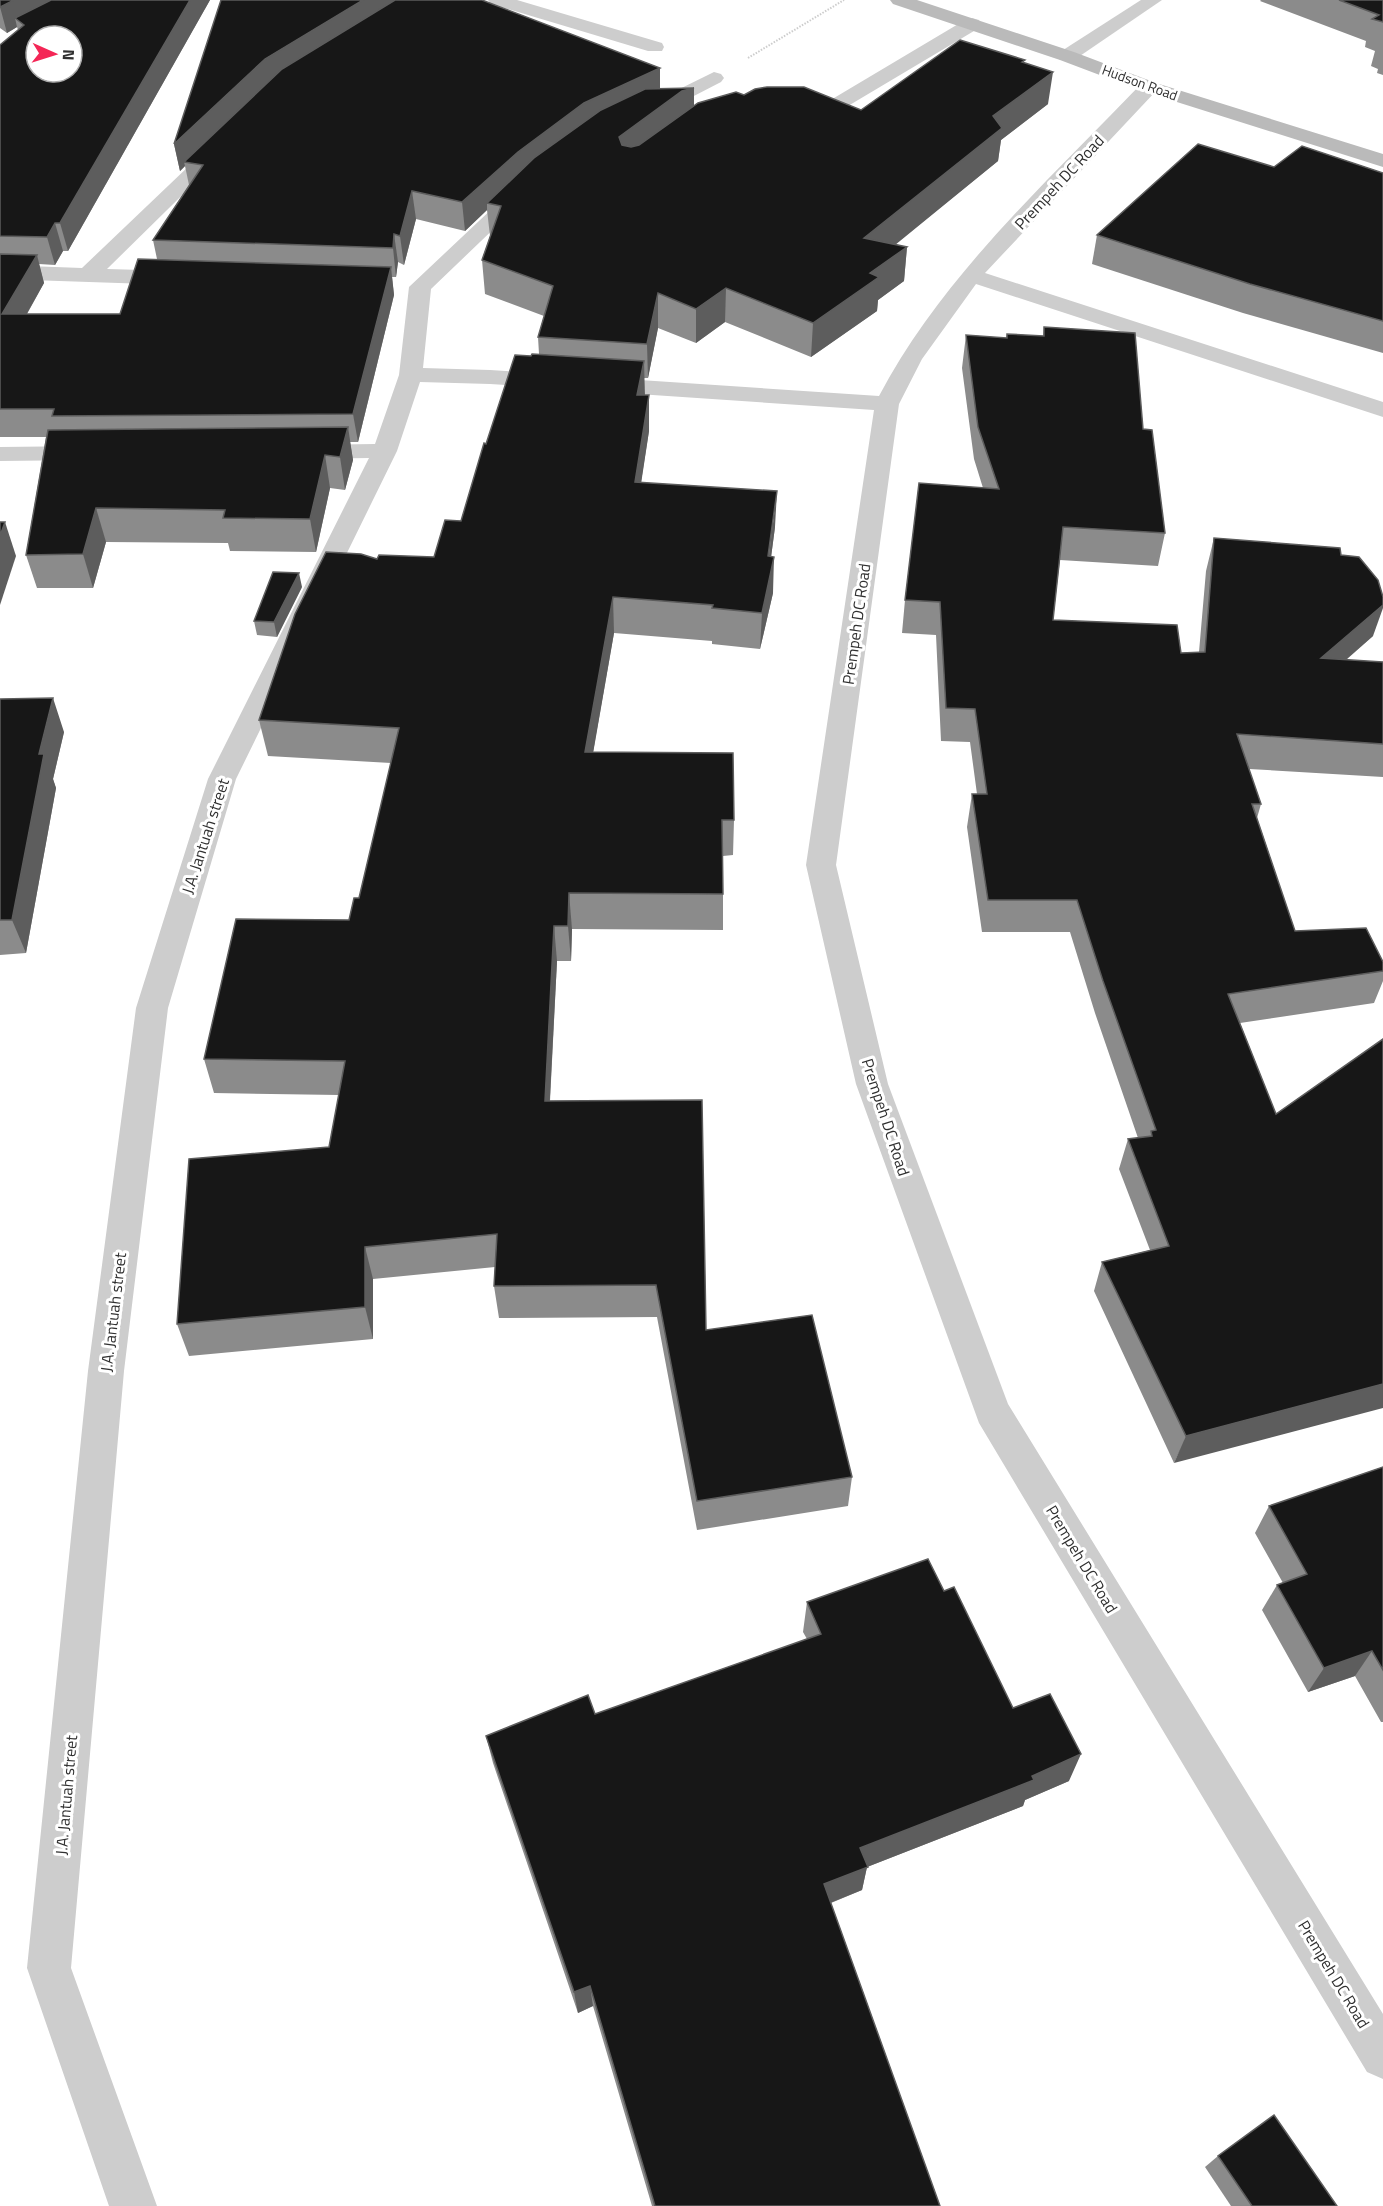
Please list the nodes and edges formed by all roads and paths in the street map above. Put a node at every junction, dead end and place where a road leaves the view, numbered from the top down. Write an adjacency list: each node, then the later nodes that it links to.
1 (497, 0): 6 (street)
2 (844, 0): 8 (path)
3 (899, 0): 5 (street, Hudson Road)
4 (1153, 0): 7 (street)
5 (972, 24): 7 (street, Hudson Road); 10 (street)
6 (655, 47)
7 (1067, 56): 9 (street, Hudson Road)
8 (714, 78): 11 (street)
9 (1149, 87): 13 (street, Hudson Road); 17 (street, Prempeh DC Road)
10 (776, 112)
11 (639, 116)
12 (235, 133): 16 (street)
13 (1383, 161)
14 (538, 179): 20 (street)
15 (0, 272): 16 (street)
16 (89, 274): 18 (street)
17 (971, 275): 22 (street, Prempeh DC Road); 23 (street)
18 (195, 278)
19 (396, 286): 20 (street)
20 (420, 287): 21 (street, J.A. Jantuah street)
21 (411, 375): 22 (street); 24 (street, J.A. Jantuah street)
22 (887, 404): 28 (street, Prempeh DC Road)
23 (1383, 410)
24 (385, 451): 25 (street); 29 (street, J.A. Jantuah street)
25 (280, 452)
26 (117, 453): 27 (street)
27 (0, 454)
28 (1383, 2056)
29 (132, 2206)

